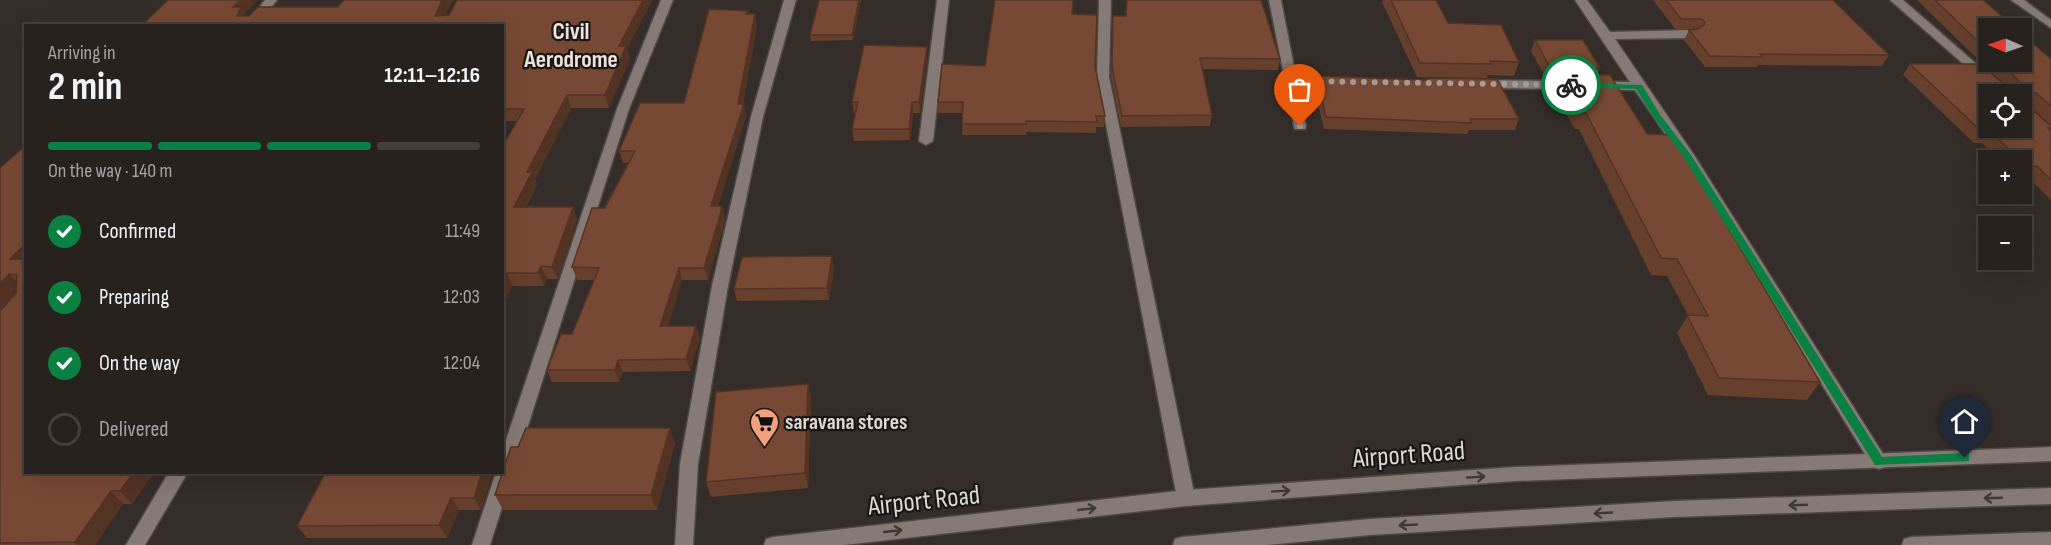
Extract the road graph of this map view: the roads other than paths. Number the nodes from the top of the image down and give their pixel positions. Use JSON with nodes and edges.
{"nodes":[{"id":1,"x":271,"y":0,"type":"edge"},
{"id":2,"x":667,"y":0,"type":"edge"},
{"id":3,"x":790,"y":0,"type":"edge"},
{"id":4,"x":943,"y":0,"type":"edge"},
{"id":5,"x":1105,"y":0,"type":"edge"},
{"id":6,"x":1275,"y":0,"type":"edge"},
{"id":7,"x":1581,"y":0,"type":"edge"},
{"id":8,"x":1896,"y":0,"type":"edge"},
{"id":9,"x":2017,"y":0,"type":"edge"},
{"id":10,"x":252,"y":24,"type":"edge"},
{"id":11,"x":2051,"y":25,"type":"edge"},
{"id":12,"x":1692,"y":34,"type":"edge"},
{"id":13,"x":1608,"y":36,"type":"junction"},
{"id":14,"x":1291,"y":81,"type":"junction"},
{"id":15,"x":1351,"y":82,"type":"edge"},
{"id":16,"x":1471,"y":84,"type":"edge"},
{"id":17,"x":1994,"y":84,"type":"edge"},
{"id":18,"x":1639,"y":86,"type":"junction"},
{"id":19,"x":1300,"y":126,"type":"dead end"},
{"id":20,"x":926,"y":141,"type":"dead end"},
{"id":21,"x":2051,"y":454,"type":"edge"},
{"id":22,"x":1879,"y":462,"type":"junction"},
{"id":23,"x":178,"y":474,"type":"edge"},
{"id":24,"x":2051,"y":496,"type":"edge"},
{"id":25,"x":1186,"y":498,"type":"junction"},
{"id":26,"x":2051,"y":540,"type":"edge"},
{"id":27,"x":135,"y":545,"type":"edge"},
{"id":28,"x":481,"y":545,"type":"edge"},
{"id":29,"x":684,"y":545,"type":"edge"},
{"id":30,"x":773,"y":545,"type":"edge"},
{"id":31,"x":1182,"y":545,"type":"edge"},
{"id":32,"x":1911,"y":545,"type":"edge"}],
"edges":[{"from":1,"to":10,"type":"street"},
{"from":2,"to":28,"type":"street"},
{"from":3,"to":29,"type":"street"},
{"from":4,"to":20,"type":"street"},
{"from":5,"to":25,"type":"street"},
{"from":6,"to":14,"type":"street"},
{"from":7,"to":13,"type":"street"},
{"from":8,"to":17,"type":"street"},
{"from":9,"to":11,"type":"street"},
{"from":12,"to":13,"type":"street"},
{"from":13,"to":18,"type":"street"},
{"from":14,"to":15,"type":"street"},
{"from":14,"to":19,"type":"street"},
{"from":16,"to":18,"type":"street"},
{"from":18,"to":22,"type":"street"},
{"from":21,"to":22,"type":"street","name":"Airport Road"},
{"from":25,"to":22,"type":"street","name":"Airport Road","one_way":true},
{"from":23,"to":27,"type":"street"},
{"from":24,"to":31,"type":"street","one_way":true},
{"from":30,"to":25,"type":"street","name":"Airport Road","one_way":true},
{"from":26,"to":32,"type":"street"}]}
